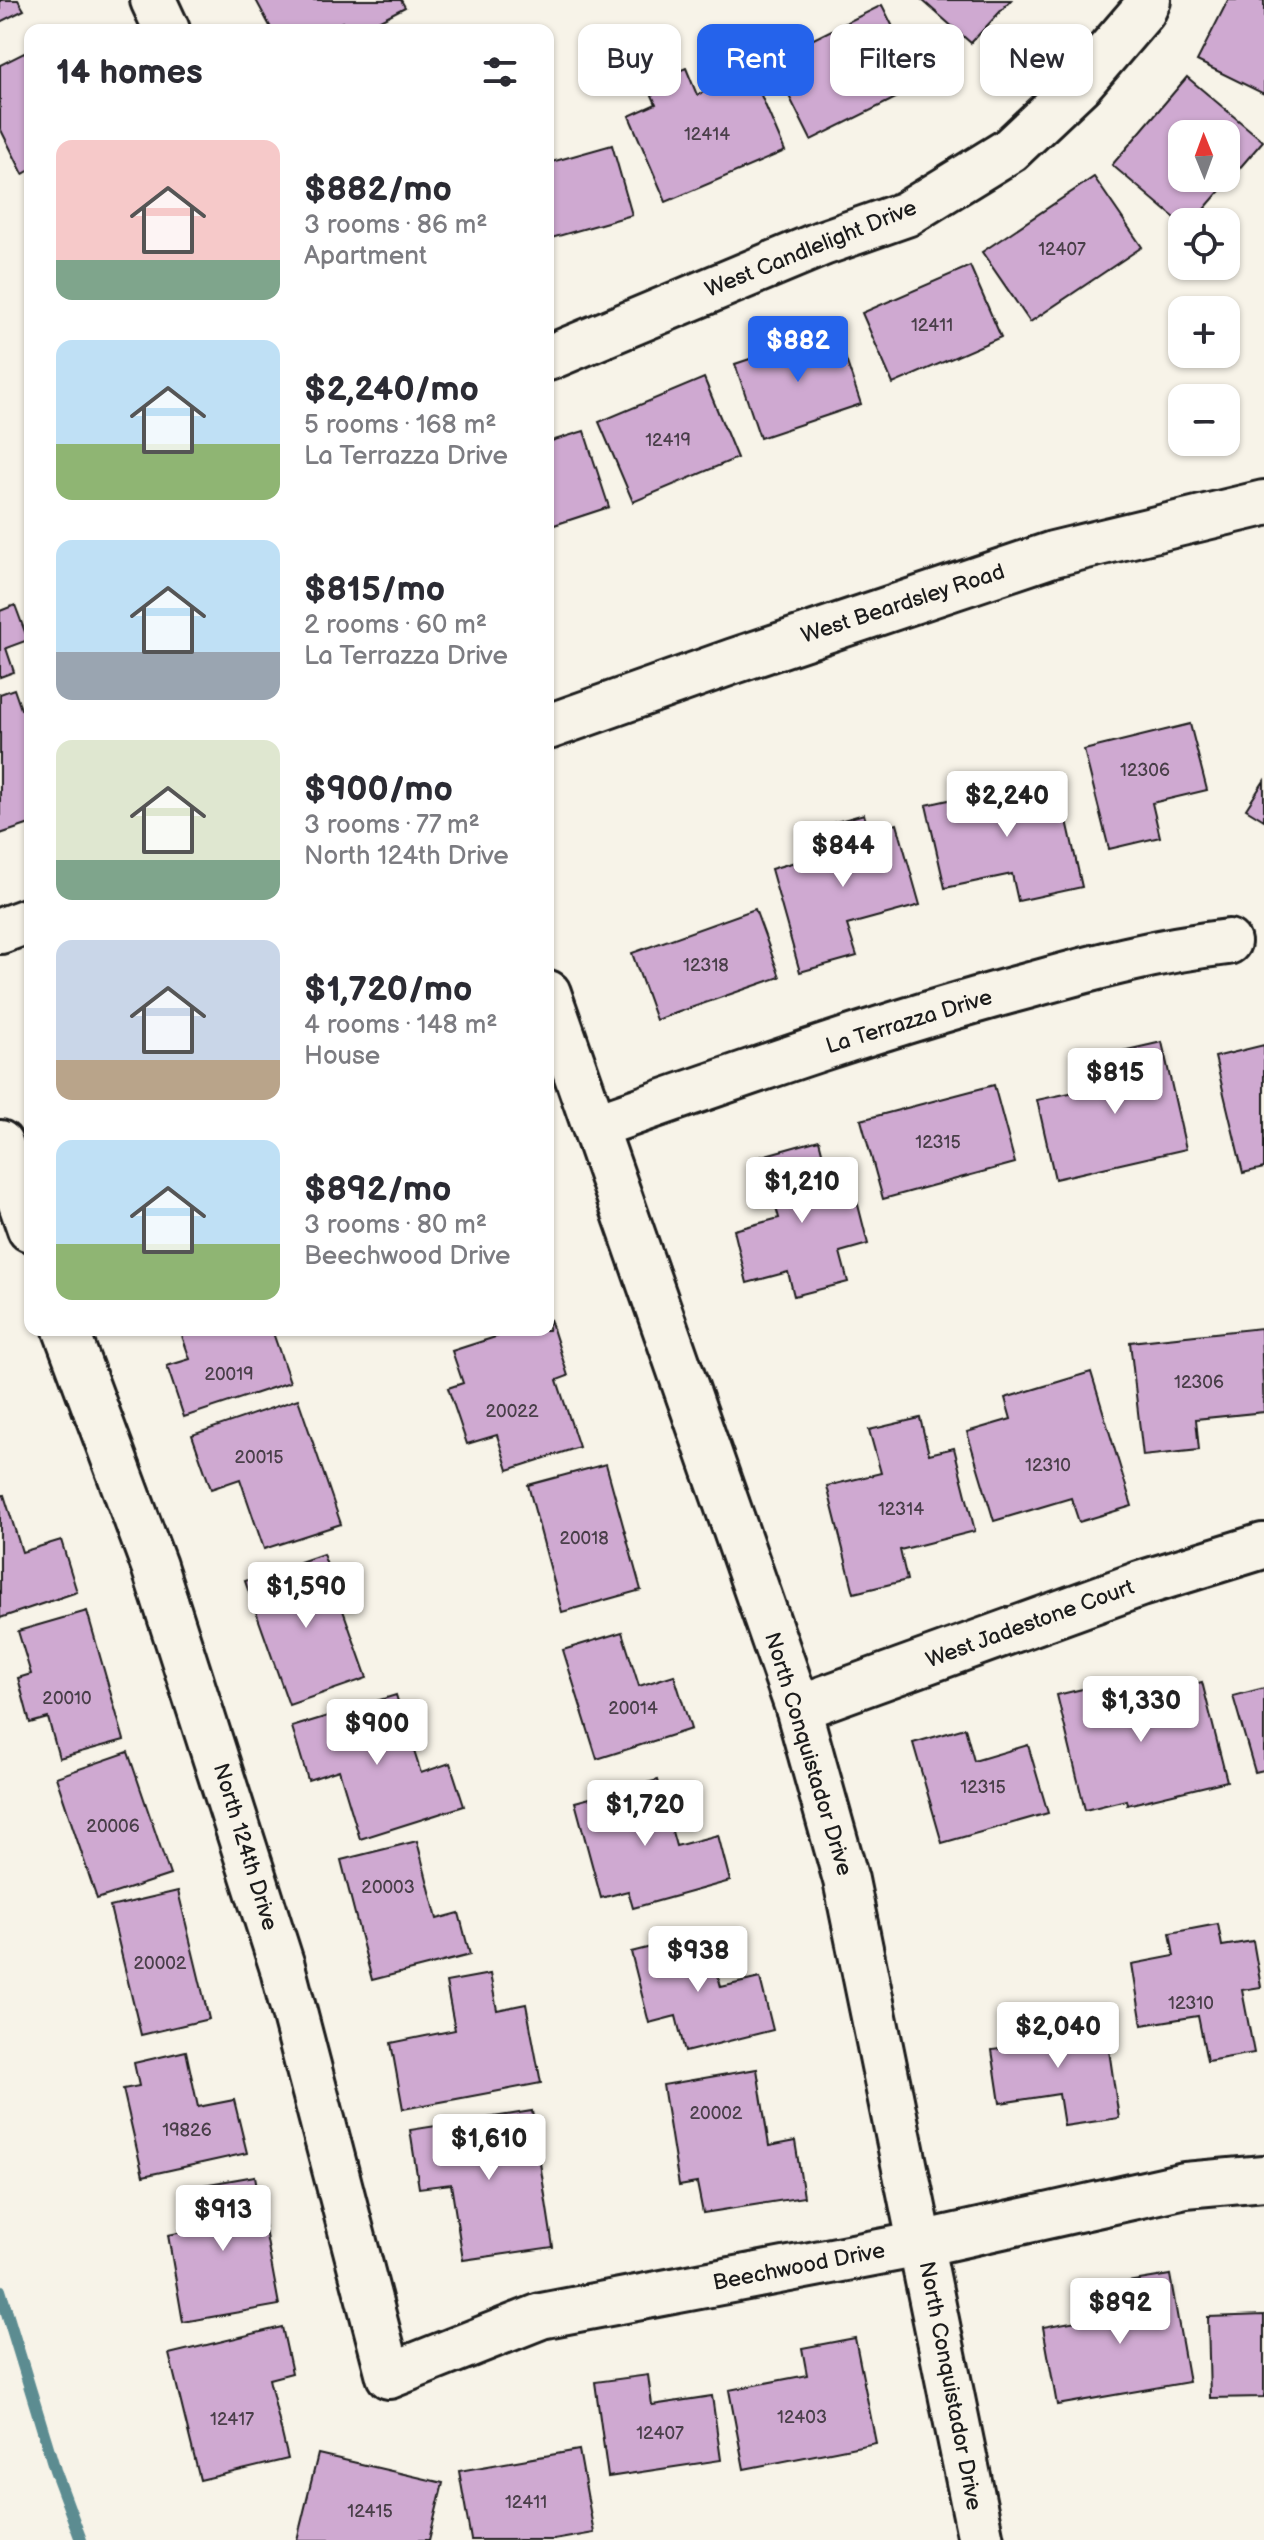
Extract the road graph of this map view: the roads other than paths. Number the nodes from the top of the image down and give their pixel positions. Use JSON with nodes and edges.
{"nodes":[{"id":1,"x":153,"y":0,"type":"edge"},
{"id":2,"x":1148,"y":0,"type":"edge"},
{"id":3,"x":164,"y":24,"type":"edge"},
{"id":4,"x":554,"y":355,"type":"edge"},
{"id":5,"x":1264,"y":503,"type":"edge"},
{"id":6,"x":554,"y":725,"type":"edge"},
{"id":7,"x":24,"y":922,"type":"edge"},
{"id":8,"x":0,"y":931,"type":"edge"},
{"id":9,"x":1228,"y":942,"type":"dead end"},
{"id":10,"x":554,"y":1010,"type":"edge"},
{"id":11,"x":595,"y":1126,"type":"junction"},
{"id":12,"x":0,"y":1143,"type":"edge"},
{"id":13,"x":24,"y":1212,"type":"edge"},
{"id":14,"x":68,"y":1336,"type":"edge"},
{"id":15,"x":1263,"y":1546,"type":"edge"},
{"id":16,"x":798,"y":1708,"type":"junction"},
{"id":17,"x":1264,"y":2178,"type":"edge"},
{"id":18,"x":921,"y":2244,"type":"junction"},
{"id":19,"x":389,"y":2376,"type":"joint"},
{"id":20,"x":981,"y":2540,"type":"edge"}],
"edges":[{"from":1,"to":3,"type":"street"},
{"from":2,"to":4,"type":"street","name":"West Candlelight Drive"},
{"from":5,"to":6,"type":"street","name":"West Beardsley Road"},
{"from":7,"to":8,"type":"street"},
{"from":9,"to":11,"type":"street","name":"La Terrazza Drive"},
{"from":10,"to":11,"type":"street","name":"North Conquistador Drive"},
{"from":11,"to":16,"type":"street","name":"North Conquistador Drive"},
{"from":12,"to":13,"type":"street"},
{"from":14,"to":19,"type":"street","name":"North 124th Drive"},
{"from":15,"to":16,"type":"street","name":"West Jadestone Court"},
{"from":16,"to":18,"type":"street","name":"North Conquistador Drive"},
{"from":17,"to":18,"type":"street","name":"Beechwood Drive"},
{"from":18,"to":19,"type":"street","name":"Beechwood Drive"},
{"from":18,"to":20,"type":"street","name":"North Conquistador Drive"}]}
